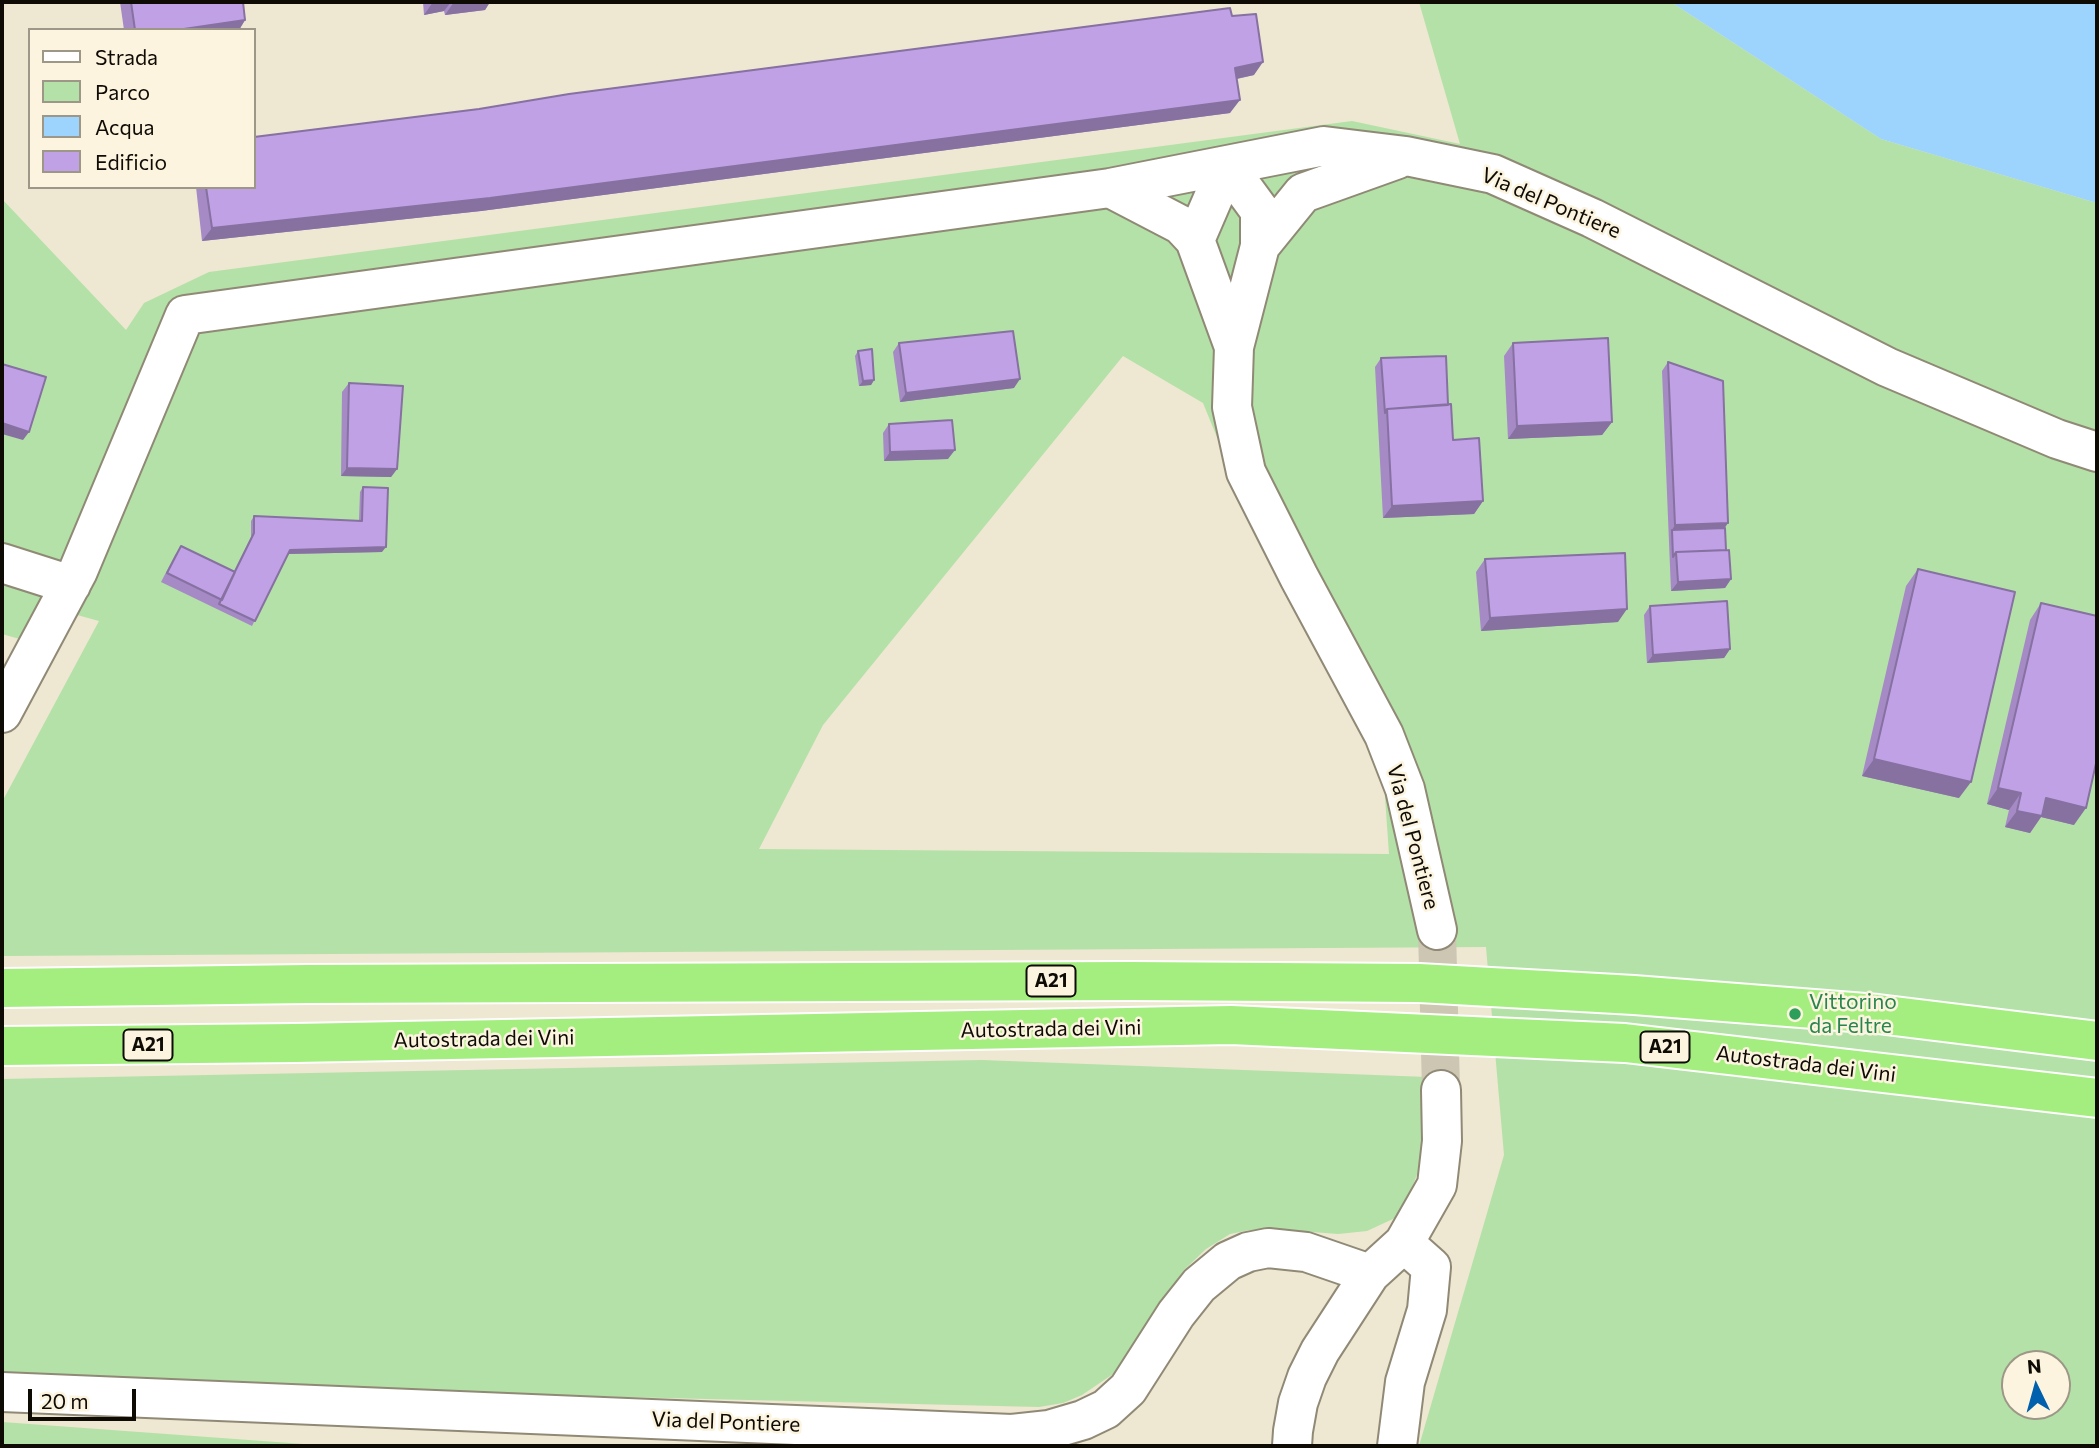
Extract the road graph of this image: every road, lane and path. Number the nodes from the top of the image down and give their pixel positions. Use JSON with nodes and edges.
{"nodes":[{"id":1,"x":1406,"y":156,"type":"junction"},
{"id":2,"x":1227,"y":166,"type":"junction"},
{"id":3,"x":1110,"y":188,"type":"junction"},
{"id":4,"x":1195,"y":240,"type":"junction"},
{"id":5,"x":1259,"y":246,"type":"junction"},
{"id":6,"x":1234,"y":346,"type":"junction"},
{"id":7,"x":2097,"y":452,"type":"edge"},
{"id":8,"x":2,"y":563,"type":"edge"},
{"id":9,"x":71,"y":585,"type":"junction"},
{"id":10,"x":2,"y":713,"type":"edge"},
{"id":11,"x":1437,"y":930,"type":"tunnel mouth"},
{"id":12,"x":2,"y":988,"type":"edge"},
{"id":13,"x":2097,"y":1041,"type":"edge"},
{"id":14,"x":2,"y":1046,"type":"edge"},
{"id":15,"x":1441,"y":1090,"type":"tunnel mouth"},
{"id":16,"x":2097,"y":1098,"type":"edge"},
{"id":17,"x":1404,"y":1242,"type":"junction"},
{"id":18,"x":1370,"y":1274,"type":"junction"},
{"id":19,"x":2,"y":1392,"type":"edge"},
{"id":20,"x":1292,"y":1446,"type":"edge"},
{"id":21,"x":1397,"y":1446,"type":"edge"}],
"edges":[{"from":1,"to":2,"type":"street"},
{"from":1,"to":5,"type":"street","name":"Via del Pontiere"},
{"from":1,"to":7,"type":"street","name":"Via del Pontiere"},
{"from":2,"to":3,"type":"street"},
{"from":2,"to":4,"type":"street"},
{"from":2,"to":5,"type":"street"},
{"from":3,"to":4,"type":"street"},
{"from":3,"to":9,"type":"street"},
{"from":4,"to":6,"type":"street"},
{"from":5,"to":6,"type":"street","name":"Via del Pontiere"},
{"from":6,"to":11,"type":"street","name":"Via del Pontiere"},
{"from":8,"to":9,"type":"street"},
{"from":9,"to":10,"type":"street"},
{"from":12,"to":13,"type":"highway","number":"A21"},
{"from":14,"to":16,"type":"highway","name":"Autostrada dei Vini","number":"A21"},
{"from":15,"to":17,"type":"street"},
{"from":17,"to":18,"type":"street"},
{"from":17,"to":21,"type":"street"},
{"from":18,"to":19,"type":"street","name":"Via del Pontiere"},
{"from":18,"to":20,"type":"street"}]}
